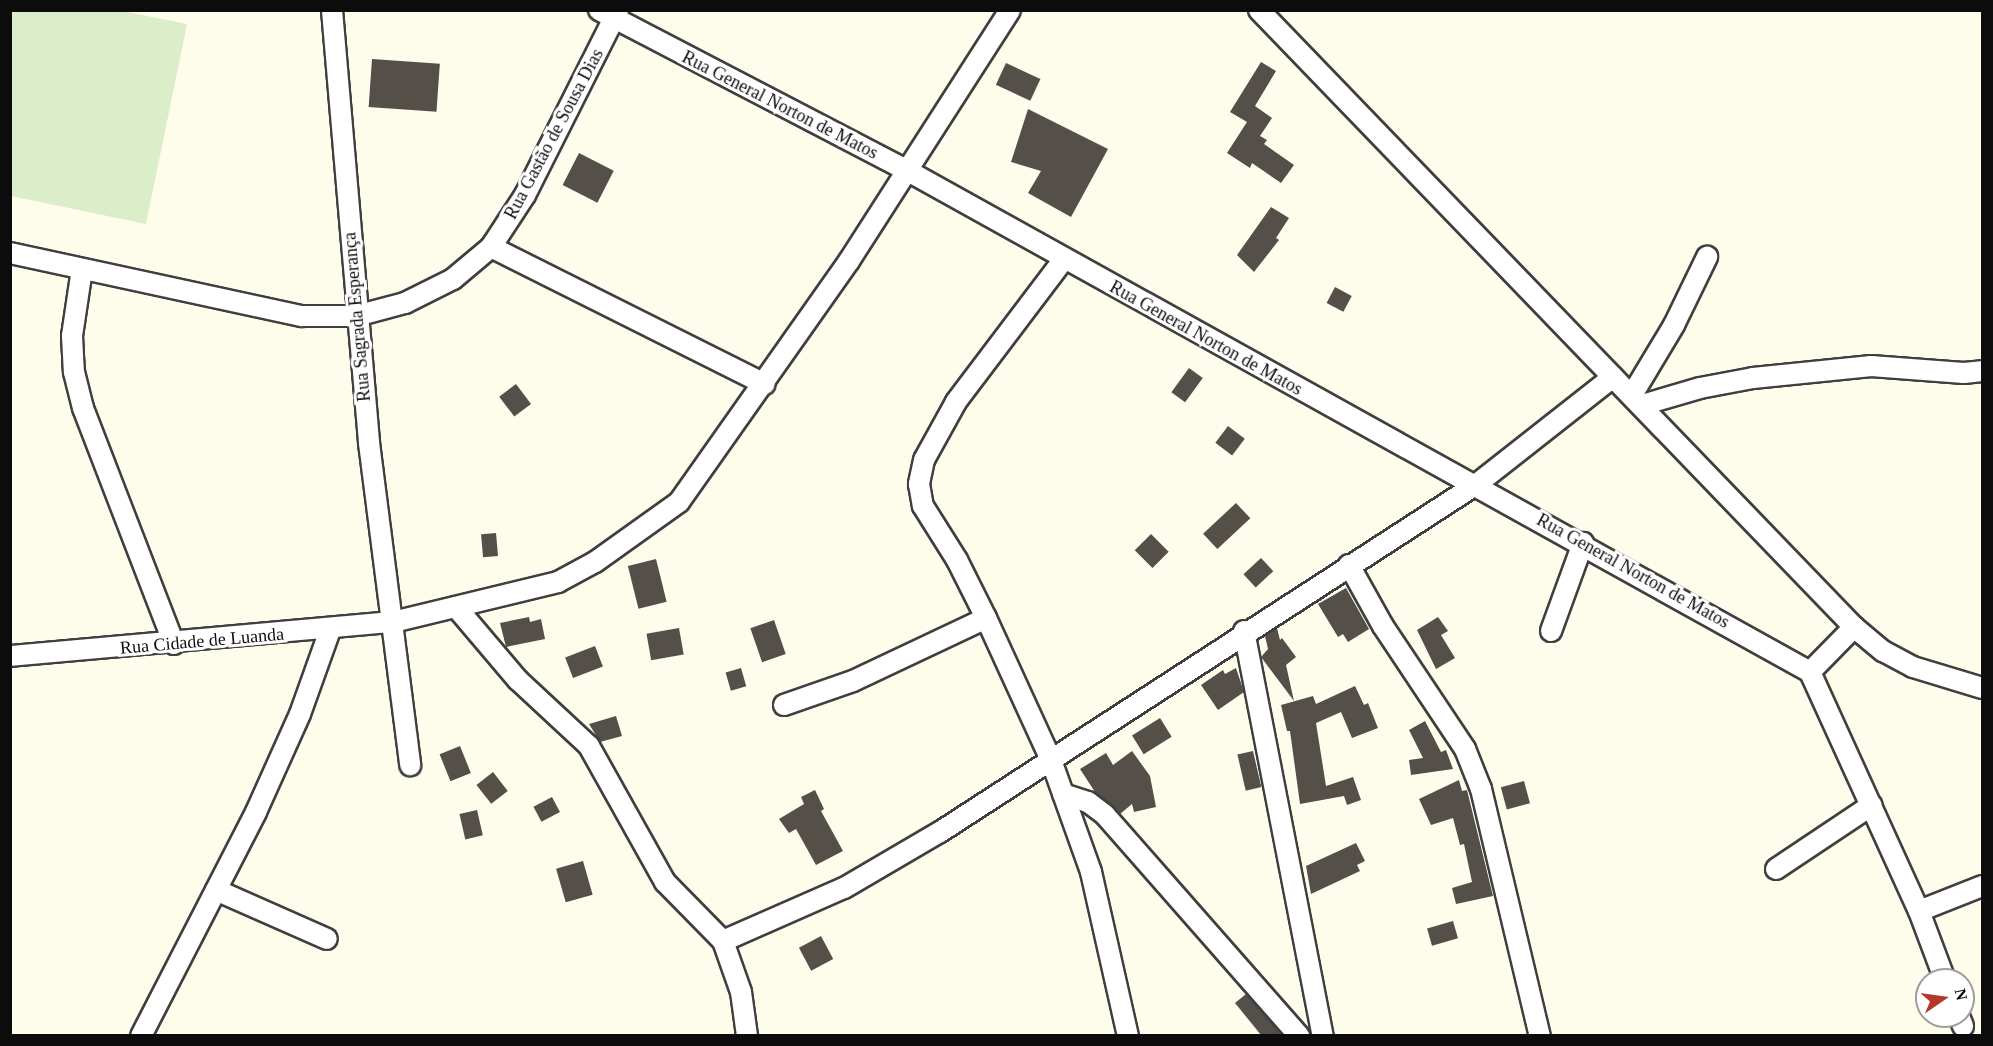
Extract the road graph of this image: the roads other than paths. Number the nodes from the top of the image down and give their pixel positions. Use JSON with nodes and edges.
{"nodes":[{"id":1,"x":332,"y":10,"type":"edge"},
{"id":2,"x":1010,"y":10,"type":"edge"},
{"id":3,"x":1259,"y":10,"type":"edge"},
{"id":4,"x":610,"y":13,"type":"edge"},
{"id":5,"x":908,"y":171,"type":"junction"},
{"id":6,"x":491,"y":247,"type":"junction"},
{"id":7,"x":10,"y":253,"type":"edge"},
{"id":8,"x":1707,"y":257,"type":"dead end"},
{"id":9,"x":1064,"y":259,"type":"junction"},
{"id":10,"x":82,"y":269,"type":"junction"},
{"id":11,"x":357,"y":316,"type":"junction"},
{"id":12,"x":1983,"y":371,"type":"edge"},
{"id":13,"x":1613,"y":377,"type":"junction"},
{"id":14,"x":765,"y":384,"type":"junction"},
{"id":15,"x":1637,"y":400,"type":"junction"},
{"id":16,"x":1477,"y":484,"type":"junction"},
{"id":17,"x":1583,"y":543,"type":"junction"},
{"id":18,"x":1349,"y":565,"type":"junction"},
{"id":19,"x":456,"y":607,"type":"junction"},
{"id":20,"x":986,"y":618,"type":"junction"},
{"id":21,"x":393,"y":622,"type":"junction"},
{"id":22,"x":1854,"y":627,"type":"junction"},
{"id":23,"x":330,"y":630,"type":"junction"},
{"id":24,"x":1244,"y":631,"type":"junction"},
{"id":25,"x":1551,"y":631,"type":"dead end"},
{"id":26,"x":174,"y":644,"type":"junction"},
{"id":27,"x":10,"y":656,"type":"edge"},
{"id":28,"x":1810,"y":672,"type":"junction"},
{"id":29,"x":1983,"y":688,"type":"edge"},
{"id":30,"x":784,"y":705,"type":"dead end"},
{"id":31,"x":1051,"y":760,"type":"junction"},
{"id":32,"x":410,"y":765,"type":"dead end"},
{"id":33,"x":1064,"y":794,"type":"junction"},
{"id":34,"x":1872,"y":805,"type":"junction"},
{"id":35,"x":1776,"y":869,"type":"dead end"},
{"id":36,"x":1983,"y":886,"type":"edge"},
{"id":37,"x":216,"y":890,"type":"junction"},
{"id":38,"x":1919,"y":911,"type":"junction"},
{"id":39,"x":327,"y":939,"type":"dead end"},
{"id":40,"x":723,"y":941,"type":"junction"},
{"id":41,"x":1940,"y":968,"type":"edge"},
{"id":42,"x":141,"y":1035,"type":"edge"},
{"id":43,"x":747,"y":1035,"type":"edge"},
{"id":44,"x":1128,"y":1035,"type":"edge"},
{"id":45,"x":1299,"y":1035,"type":"edge"},
{"id":46,"x":1323,"y":1035,"type":"edge"},
{"id":47,"x":1540,"y":1035,"type":"edge"}],
"edges":[{"from":1,"to":11,"type":"street","name":"Rua Sagrada Esperança"},
{"from":2,"to":5,"type":"street","name":"Rua Cidade de Luanda"},
{"from":3,"to":13,"type":"street"},
{"from":4,"to":5,"type":"street","name":"Rua General Norton de Matos"},
{"from":4,"to":6,"type":"street","name":"Rua Gastão de Sousa Dias"},
{"from":5,"to":9,"type":"street","name":"Rua General Norton de Matos"},
{"from":5,"to":14,"type":"street","name":"Rua Cidade de Luanda"},
{"from":6,"to":11,"type":"street","name":"Rua Gastão de Sousa Dias"},
{"from":6,"to":14,"type":"street"},
{"from":7,"to":10,"type":"street","name":"Rua Gastão de Sousa Dias"},
{"from":8,"to":15,"type":"street"},
{"from":9,"to":16,"type":"street","name":"Rua General Norton de Matos"},
{"from":9,"to":20,"type":"street"},
{"from":10,"to":11,"type":"street","name":"Rua Gastão de Sousa Dias"},
{"from":10,"to":26,"type":"street"},
{"from":11,"to":21,"type":"street","name":"Rua Sagrada Esperança"},
{"from":12,"to":15,"type":"street"},
{"from":13,"to":15,"type":"street"},
{"from":13,"to":16,"type":"street"},
{"from":14,"to":19,"type":"street","name":"Rua Cidade de Luanda"},
{"from":15,"to":22,"type":"street"},
{"from":16,"to":17,"type":"street","name":"Rua General Norton de Matos"},
{"from":16,"to":18,"type":"street"},
{"from":17,"to":25,"type":"street"},
{"from":17,"to":28,"type":"street","name":"Rua General Norton de Matos"},
{"from":18,"to":24,"type":"street"},
{"from":18,"to":47,"type":"street"},
{"from":19,"to":21,"type":"street","name":"Rua Cidade de Luanda"},
{"from":19,"to":40,"type":"street"},
{"from":20,"to":30,"type":"street"},
{"from":20,"to":31,"type":"street"},
{"from":21,"to":23,"type":"street","name":"Rua Cidade de Luanda"},
{"from":21,"to":32,"type":"street","name":"Rua Sagrada Esperança"},
{"from":22,"to":28,"type":"street"},
{"from":22,"to":29,"type":"street"},
{"from":23,"to":26,"type":"street","name":"Rua Cidade de Luanda"},
{"from":23,"to":37,"type":"street"},
{"from":24,"to":31,"type":"street"},
{"from":24,"to":46,"type":"street"},
{"from":26,"to":27,"type":"street","name":"Rua Cidade de Luanda"},
{"from":28,"to":34,"type":"street"},
{"from":31,"to":33,"type":"street"},
{"from":31,"to":40,"type":"street"},
{"from":33,"to":44,"type":"street"},
{"from":33,"to":45,"type":"street"},
{"from":34,"to":35,"type":"street"},
{"from":34,"to":38,"type":"street"},
{"from":36,"to":38,"type":"street"},
{"from":37,"to":39,"type":"street"},
{"from":37,"to":42,"type":"street"},
{"from":38,"to":41,"type":"street"},
{"from":40,"to":43,"type":"street"}]}
